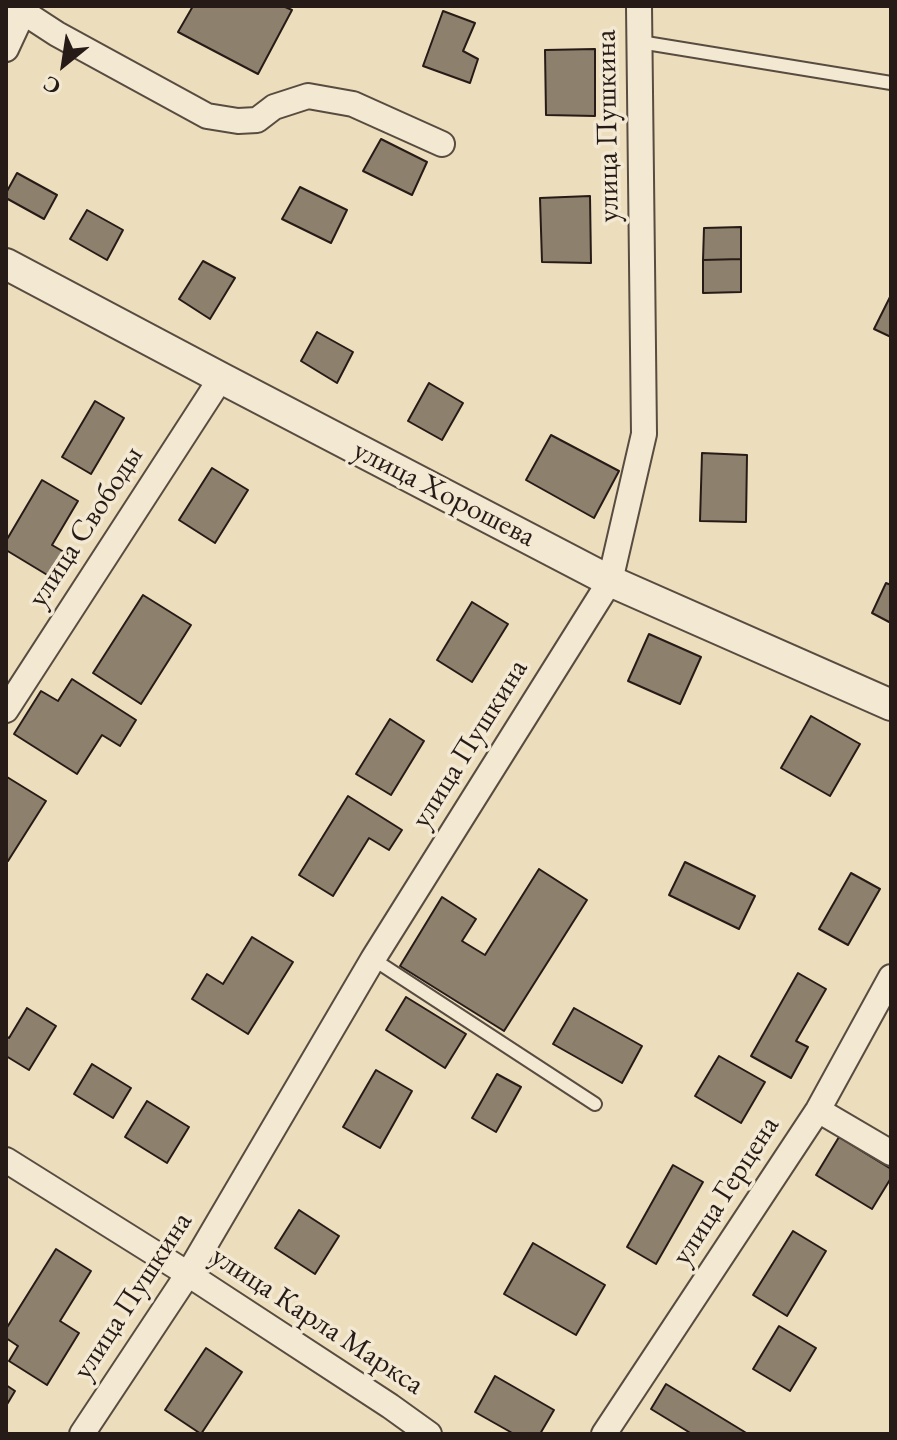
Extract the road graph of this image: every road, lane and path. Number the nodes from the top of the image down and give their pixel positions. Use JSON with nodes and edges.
{"nodes":[{"id":1,"x":639,"y":6,"type":"edge"},
{"id":2,"x":24,"y":8,"type":"edge"},
{"id":3,"x":640,"y":42,"type":"junction"},
{"id":4,"x":6,"y":49,"type":"edge"},
{"id":5,"x":891,"y":83,"type":"edge"},
{"id":6,"x":442,"y":144,"type":"dead end"},
{"id":7,"x":6,"y":264,"type":"edge"},
{"id":8,"x":221,"y":378,"type":"junction"},
{"id":9,"x":610,"y":581,"type":"junction"},
{"id":10,"x":891,"y":705,"type":"edge"},
{"id":11,"x":6,"y":710,"type":"edge"},
{"id":12,"x":373,"y":959,"type":"junction"},
{"id":13,"x":891,"y":977,"type":"edge"},
{"id":14,"x":595,"y":1104,"type":"dead end"},
{"id":15,"x":818,"y":1110,"type":"junction"},
{"id":16,"x":891,"y":1153,"type":"edge"},
{"id":17,"x":6,"y":1160,"type":"edge"},
{"id":18,"x":188,"y":1274,"type":"junction"},
{"id":19,"x":82,"y":1434,"type":"edge"},
{"id":20,"x":429,"y":1434,"type":"edge"},
{"id":21,"x":604,"y":1434,"type":"edge"}],
"edges":[{"from":1,"to":3,"type":"street","name":"улица Пушкина"},
{"from":2,"to":4,"type":"street"},
{"from":2,"to":6,"type":"street"},
{"from":3,"to":5,"type":"lane"},
{"from":3,"to":9,"type":"street","name":"улица Пушкина"},
{"from":7,"to":8,"type":"street","name":"улица Хорошева"},
{"from":8,"to":9,"type":"street","name":"улица Хорошева"},
{"from":8,"to":11,"type":"street","name":"улица Свободы"},
{"from":9,"to":10,"type":"street","name":"улица Хорошева"},
{"from":9,"to":12,"type":"street","name":"улица Пушкина"},
{"from":12,"to":14,"type":"lane"},
{"from":12,"to":18,"type":"street","name":"улица Пушкина"},
{"from":13,"to":15,"type":"street","name":"улица Герцена"},
{"from":15,"to":16,"type":"street"},
{"from":15,"to":21,"type":"street","name":"улица Герцена"},
{"from":17,"to":18,"type":"street","name":"улица Карла Маркса"},
{"from":18,"to":19,"type":"street","name":"улица Пушкина"},
{"from":18,"to":20,"type":"street","name":"улица Карла Маркса"}]}
